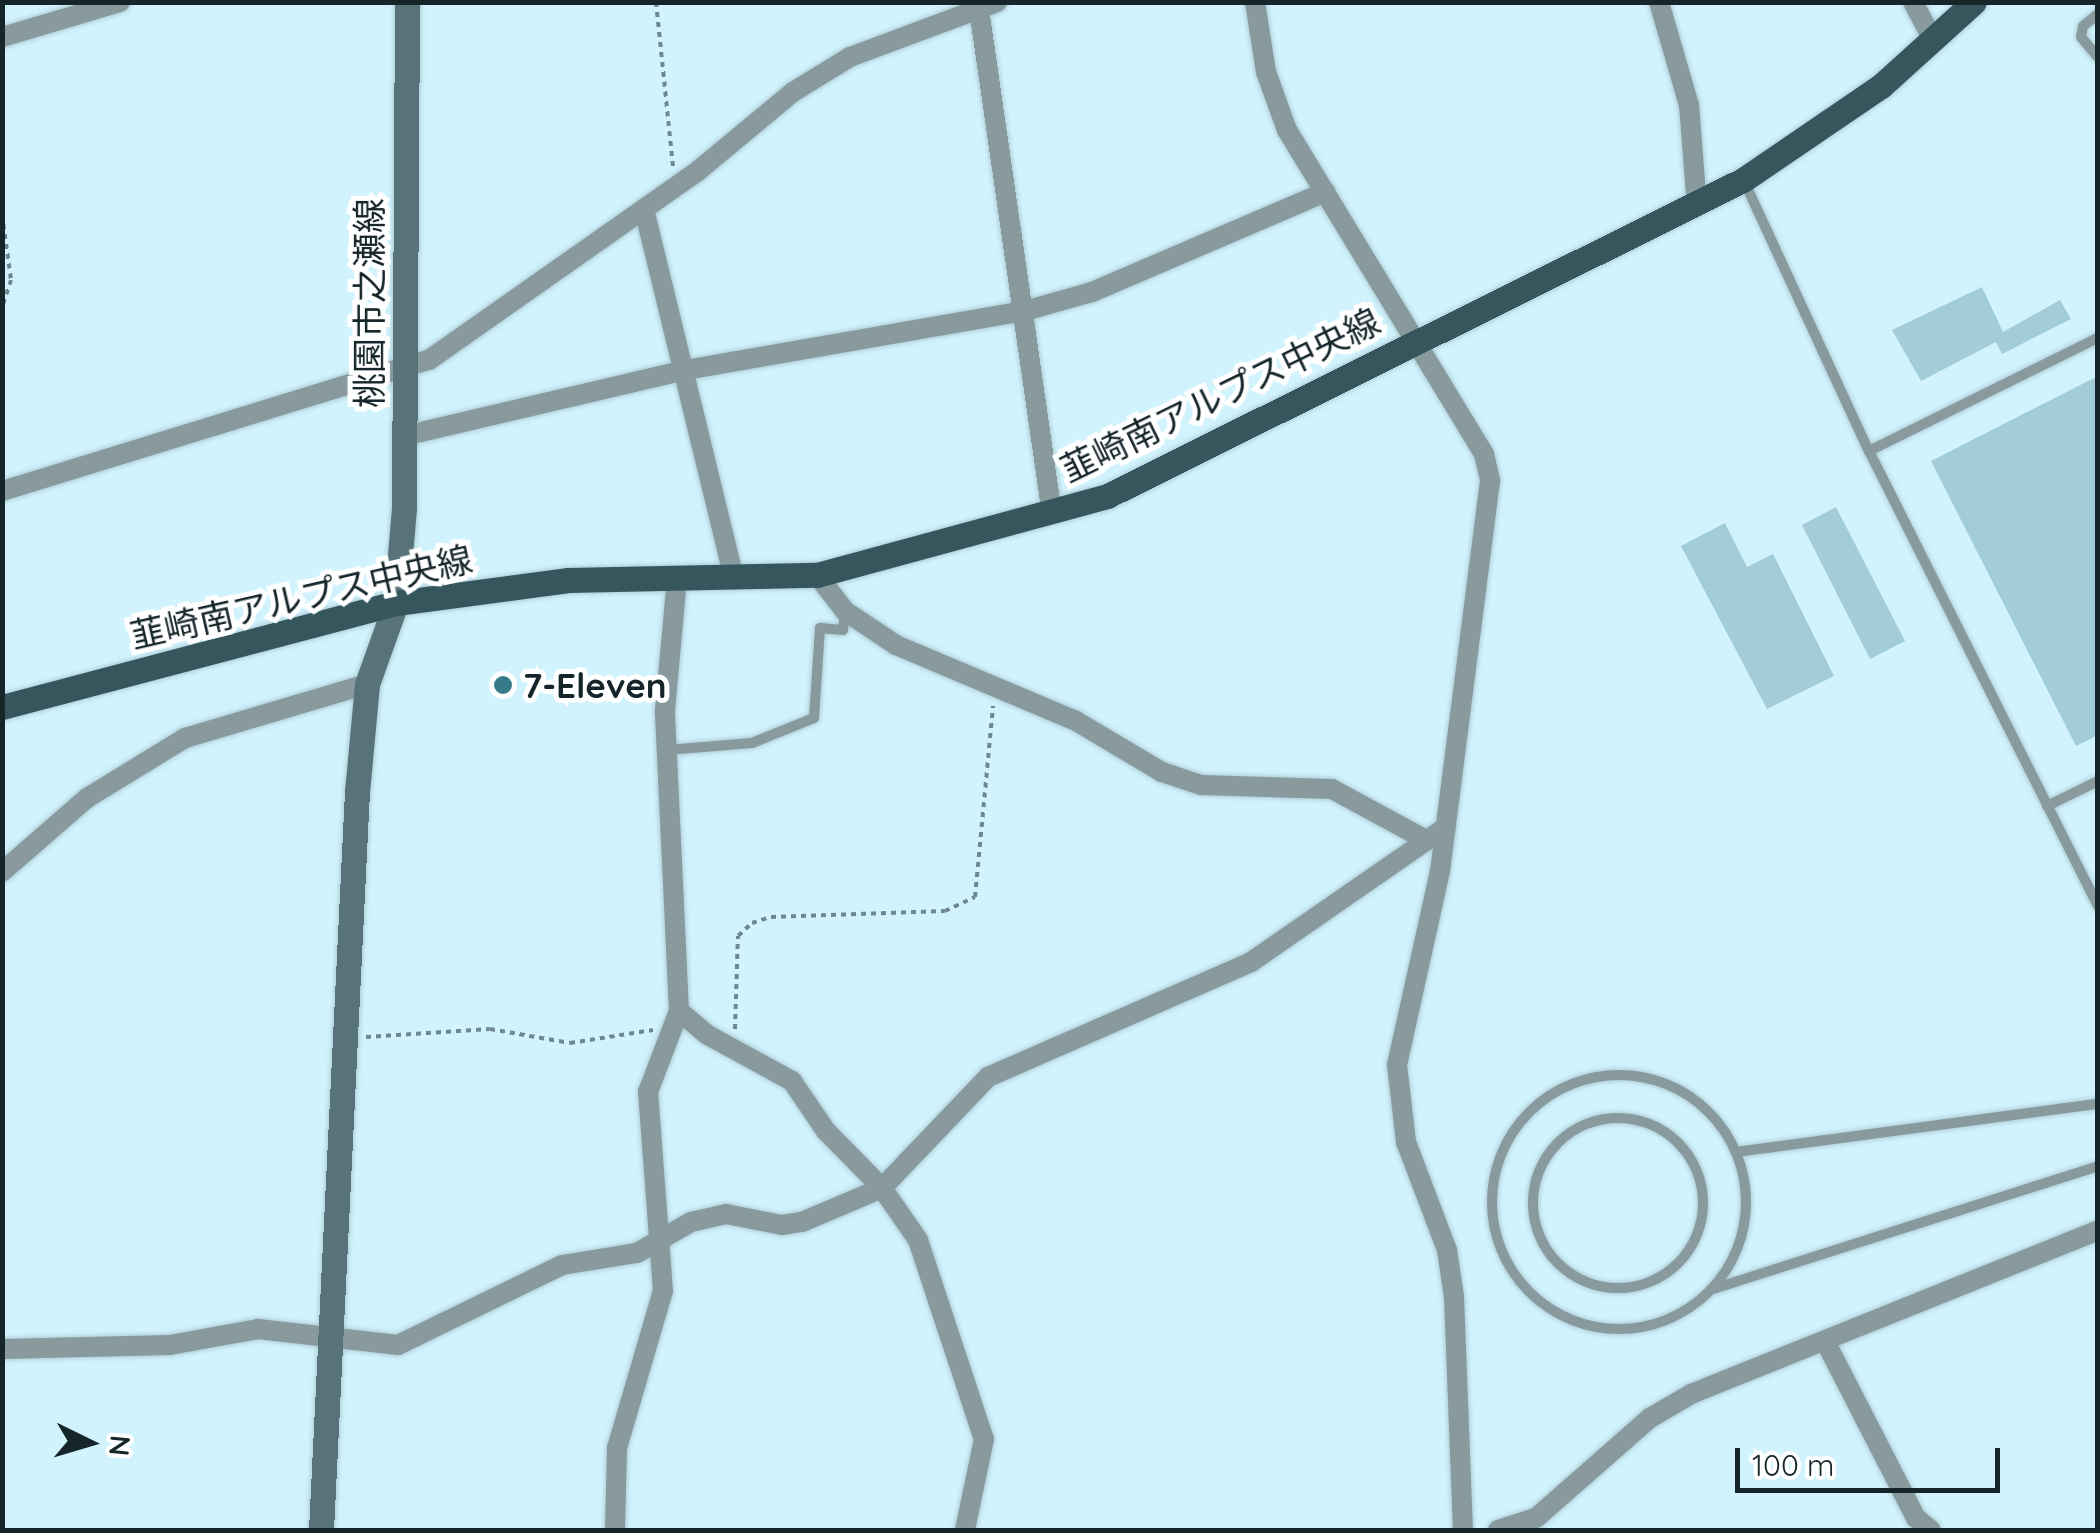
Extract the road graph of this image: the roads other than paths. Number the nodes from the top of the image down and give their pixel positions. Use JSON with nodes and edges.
{"nodes":[{"id":1,"x":120,"y":2,"type":"edge"},
{"id":2,"x":406,"y":2,"type":"edge"},
{"id":3,"x":1255,"y":2,"type":"edge"},
{"id":4,"x":1659,"y":2,"type":"edge"},
{"id":5,"x":1913,"y":2,"type":"edge"},
{"id":6,"x":1974,"y":2,"type":"edge"},
{"id":7,"x":985,"y":4,"type":"edge"},
{"id":8,"x":2098,"y":14,"type":"edge"},
{"id":9,"x":2,"y":37,"type":"edge"},
{"id":10,"x":1934,"y":42,"type":"junction"},
{"id":11,"x":2098,"y":56,"type":"edge"},
{"id":12,"x":1743,"y":180,"type":"junction"},
{"id":13,"x":1325,"y":192,"type":"junction"},
{"id":14,"x":1697,"y":206,"type":"junction"},
{"id":15,"x":644,"y":209,"type":"junction"},
{"id":16,"x":1025,"y":311,"type":"junction"},
{"id":17,"x":1414,"y":338,"type":"junction"},
{"id":18,"x":2098,"y":338,"type":"edge"},
{"id":19,"x":403,"y":370,"type":"junction"},
{"id":20,"x":686,"y":370,"type":"junction"},
{"id":21,"x":404,"y":436,"type":"junction"},
{"id":22,"x":1869,"y":451,"type":"junction"},
{"id":23,"x":2,"y":492,"type":"edge"},
{"id":24,"x":1052,"y":514,"type":"junction"},
{"id":25,"x":818,"y":574,"type":"junction"},
{"id":26,"x":734,"y":578,"type":"junction"},
{"id":27,"x":677,"y":579,"type":"junction"},
{"id":28,"x":396,"y":603,"type":"junction"},
{"id":29,"x":845,"y":611,"type":"junction"},
{"id":30,"x":367,"y":684,"type":"junction"},
{"id":31,"x":2,"y":707,"type":"edge"},
{"id":32,"x":667,"y":750,"type":"junction"},
{"id":33,"x":2098,"y":781,"type":"edge"},
{"id":34,"x":2048,"y":806,"type":"junction"},
{"id":35,"x":1446,"y":827,"type":"junction"},
{"id":36,"x":1426,"y":840,"type":"junction"},
{"id":37,"x":2,"y":872,"type":"edge"},
{"id":38,"x":2098,"y":906,"type":"edge"},
{"id":39,"x":676,"y":1019,"type":"junction"},
{"id":40,"x":2098,"y":1104,"type":"edge"},
{"id":41,"x":1618,"y":1117,"type":"joint"},
{"id":42,"x":1736,"y":1152,"type":"junction"},
{"id":43,"x":2098,"y":1166,"type":"edge"},
{"id":44,"x":882,"y":1188,"type":"junction"},
{"id":45,"x":2098,"y":1230,"type":"edge"},
{"id":46,"x":664,"y":1241,"type":"junction"},
{"id":47,"x":1711,"y":1290,"type":"junction"},
{"id":48,"x":331,"y":1333,"type":"junction"},
{"id":49,"x":1825,"y":1341,"type":"junction"},
{"id":50,"x":2,"y":1349,"type":"edge"},
{"id":51,"x":321,"y":1530,"type":"edge"},
{"id":52,"x":615,"y":1530,"type":"edge"},
{"id":53,"x":965,"y":1530,"type":"edge"},
{"id":54,"x":1464,"y":1530,"type":"edge"},
{"id":55,"x":1498,"y":1530,"type":"edge"},
{"id":56,"x":1930,"y":1530,"type":"edge"}],
"edges":[{"from":1,"to":9,"type":"street"},
{"from":2,"to":19,"type":"street","name":"桃園市之瀬線"},
{"from":3,"to":13,"type":"street"},
{"from":4,"to":14,"type":"street"},
{"from":5,"to":10,"type":"street"},
{"from":6,"to":10,"type":"main road","name":"韮崎南アルプス中央線"},
{"from":7,"to":15,"type":"street"},
{"from":7,"to":16,"type":"street"},
{"from":8,"to":11,"type":"lane"},
{"from":10,"to":12,"type":"main road","name":"韮崎南アルプス中央線"},
{"from":12,"to":14,"type":"main road","name":"韮崎南アルプス中央線"},
{"from":12,"to":22,"type":"lane"},
{"from":13,"to":16,"type":"street"},
{"from":13,"to":17,"type":"street"},
{"from":14,"to":17,"type":"main road","name":"韮崎南アルプス中央線"},
{"from":15,"to":19,"type":"street"},
{"from":15,"to":20,"type":"street"},
{"from":16,"to":20,"type":"street"},
{"from":16,"to":24,"type":"street"},
{"from":17,"to":24,"type":"main road","name":"韮崎南アルプス中央線"},
{"from":17,"to":35,"type":"street"},
{"from":18,"to":22,"type":"lane"},
{"from":19,"to":21,"type":"street","name":"桃園市之瀬線"},
{"from":19,"to":23,"type":"street"},
{"from":20,"to":21,"type":"street"},
{"from":20,"to":26,"type":"street"},
{"from":21,"to":28,"type":"street","name":"桃園市之瀬線"},
{"from":22,"to":34,"type":"lane"},
{"from":24,"to":25,"type":"main road","name":"韮崎南アルプス中央線"},
{"from":25,"to":26,"type":"main road","name":"韮崎南アルプス中央線"},
{"from":25,"to":29,"type":"street"},
{"from":26,"to":27,"type":"main road","name":"韮崎南アルプス中央線"},
{"from":27,"to":28,"type":"main road","name":"韮崎南アルプス中央線"},
{"from":27,"to":32,"type":"street"},
{"from":28,"to":30,"type":"street","name":"桃園市之瀬線"},
{"from":28,"to":31,"type":"main road","name":"韮崎南アルプス中央線"},
{"from":29,"to":32,"type":"lane"},
{"from":29,"to":36,"type":"street"},
{"from":30,"to":37,"type":"street"},
{"from":30,"to":48,"type":"street","name":"桃園市之瀬線"},
{"from":32,"to":39,"type":"street"},
{"from":33,"to":34,"type":"lane"},
{"from":34,"to":38,"type":"lane"},
{"from":35,"to":36,"type":"street"},
{"from":35,"to":54,"type":"street"},
{"from":36,"to":44,"type":"street"},
{"from":39,"to":44,"type":"street"},
{"from":39,"to":46,"type":"street"},
{"from":40,"to":42,"type":"lane"},
{"from":41,"to":41,"type":"lane"},
{"from":42,"to":47,"type":"lane"},
{"from":42,"to":47,"type":"lane"},
{"from":43,"to":47,"type":"lane"},
{"from":44,"to":46,"type":"street"},
{"from":44,"to":53,"type":"street"},
{"from":45,"to":49,"type":"street"},
{"from":46,"to":48,"type":"street"},
{"from":46,"to":52,"type":"street"},
{"from":48,"to":50,"type":"street"},
{"from":48,"to":51,"type":"street","name":"桃園市之瀬線"},
{"from":49,"to":55,"type":"street"},
{"from":49,"to":56,"type":"street"}]}
